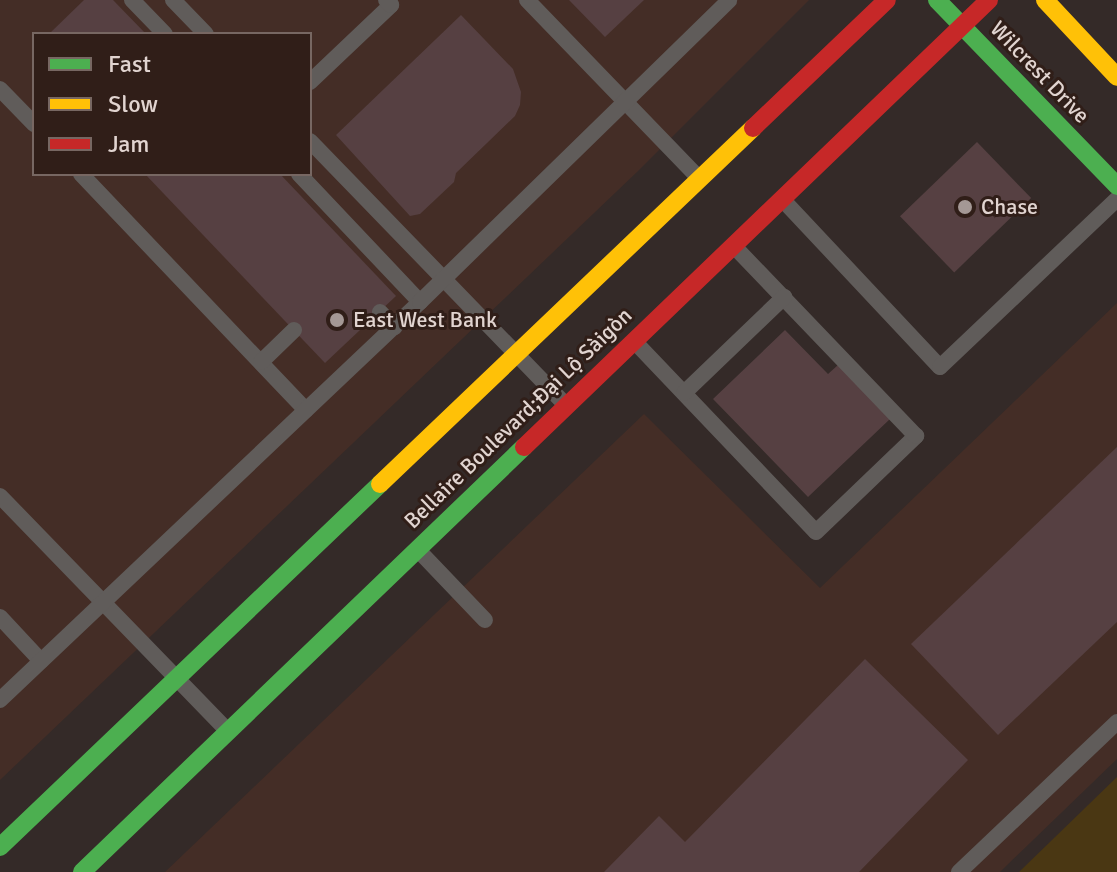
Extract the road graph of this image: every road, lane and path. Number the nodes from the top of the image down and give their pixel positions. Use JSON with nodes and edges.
{"nodes":[{"id":1,"x":132,"y":0,"type":"edge"},
{"id":2,"x":173,"y":0,"type":"edge"},
{"id":3,"x":386,"y":0,"type":"edge"},
{"id":4,"x":527,"y":0,"type":"edge"},
{"id":5,"x":729,"y":0,"type":"edge"},
{"id":6,"x":887,"y":0,"type":"edge"},
{"id":7,"x":937,"y":0,"type":"edge"},
{"id":8,"x":989,"y":0,"type":"edge"},
{"id":9,"x":1045,"y":0,"type":"edge"},
{"id":10,"x":962,"y":25,"type":"junction"},
{"id":11,"x":163,"y":32,"type":"edge"},
{"id":12,"x":204,"y":32,"type":"edge"},
{"id":13,"x":1117,"y":77,"type":"edge"},
{"id":14,"x":312,"y":80,"type":"edge"},
{"id":15,"x":0,"y":89,"type":"edge"},
{"id":16,"x":626,"y":101,"type":"junction"},
{"id":17,"x":32,"y":122,"type":"edge"},
{"id":18,"x":312,"y":143,"type":"edge"},
{"id":19,"x":83,"y":176,"type":"edge"},
{"id":20,"x":301,"y":176,"type":"edge"},
{"id":21,"x":700,"y":179,"type":"junction"},
{"id":22,"x":1117,"y":186,"type":"edge"},
{"id":23,"x":781,"y":199,"type":"junction"},
{"id":24,"x":1117,"y":199,"type":"edge"},
{"id":25,"x":733,"y":245,"type":"junction"},
{"id":26,"x":443,"y":279,"type":"junction"},
{"id":27,"x":784,"y":297,"type":"junction"},
{"id":28,"x":420,"y":302,"type":"junction"},
{"id":29,"x":380,"y":312,"type":"dead end"},
{"id":30,"x":394,"y":327,"type":"junction"},
{"id":31,"x":294,"y":330,"type":"dead end"},
{"id":32,"x":634,"y":340,"type":"junction"},
{"id":33,"x":516,"y":355,"type":"junction"},
{"id":34,"x":261,"y":362,"type":"junction"},
{"id":35,"x":684,"y":393,"type":"junction"},
{"id":36,"x":566,"y":406,"type":"junction"},
{"id":37,"x":306,"y":410,"type":"junction"},
{"id":38,"x":0,"y":496,"type":"edge"},
{"id":39,"x":417,"y":549,"type":"junction"},
{"id":40,"x":103,"y":602,"type":"junction"},
{"id":41,"x":0,"y":617,"type":"edge"},
{"id":42,"x":485,"y":620,"type":"dead end"},
{"id":43,"x":41,"y":661,"type":"junction"},
{"id":44,"x":177,"y":678,"type":"junction"},
{"id":45,"x":0,"y":700,"type":"edge"},
{"id":46,"x":1117,"y":722,"type":"edge"},
{"id":47,"x":227,"y":730,"type":"junction"},
{"id":48,"x":0,"y":847,"type":"edge"},
{"id":49,"x":82,"y":872,"type":"edge"},
{"id":50,"x":959,"y":872,"type":"edge"}],
"edges":[{"from":1,"to":11,"type":"lane"},
{"from":2,"to":12,"type":"lane"},
{"from":3,"to":14,"type":"lane"},
{"from":4,"to":16,"type":"lane"},
{"from":5,"to":16,"type":"lane"},
{"from":6,"to":21,"type":"main road"},
{"from":7,"to":10,"type":"main road","name":"Wilcrest Drive"},
{"from":8,"to":10,"type":"main road","name":"Bellaire Boulevard;Đại Lộ Sàigòn"},
{"from":9,"to":13,"type":"main road"},
{"from":10,"to":22,"type":"main road","name":"Wilcrest Drive"},
{"from":10,"to":23,"type":"main road","name":"Bellaire Boulevard;Đại Lộ Sàigòn"},
{"from":15,"to":17,"type":"lane"},
{"from":16,"to":21,"type":"lane"},
{"from":16,"to":26,"type":"lane"},
{"from":18,"to":26,"type":"lane"},
{"from":19,"to":34,"type":"lane"},
{"from":20,"to":28,"type":"lane"},
{"from":21,"to":33,"type":"main road"},
{"from":23,"to":24,"type":"lane"},
{"from":23,"to":25,"type":"main road","name":"Bellaire Boulevard;Đại Lộ Sàigòn"},
{"from":25,"to":27,"type":"lane"},
{"from":25,"to":32,"type":"main road","name":"Bellaire Boulevard;Đại Lộ Sàigòn"},
{"from":26,"to":28,"type":"lane"},
{"from":26,"to":33,"type":"lane"},
{"from":27,"to":35,"type":"lane"},
{"from":27,"to":35,"type":"lane"},
{"from":28,"to":30,"type":"lane"},
{"from":29,"to":30,"type":"lane"},
{"from":30,"to":37,"type":"lane"},
{"from":31,"to":34,"type":"lane"},
{"from":32,"to":35,"type":"lane"},
{"from":32,"to":36,"type":"main road","name":"Bellaire Boulevard;Đại Lộ Sàigòn"},
{"from":33,"to":36,"type":"lane"},
{"from":33,"to":44,"type":"main road"},
{"from":34,"to":37,"type":"lane"},
{"from":36,"to":39,"type":"main road","name":"Bellaire Boulevard;Đại Lộ Sàigòn"},
{"from":37,"to":40,"type":"lane"},
{"from":38,"to":40,"type":"lane"},
{"from":39,"to":42,"type":"lane"},
{"from":39,"to":47,"type":"main road","name":"Bellaire Boulevard;Đại Lộ Sàigòn"},
{"from":40,"to":43,"type":"lane"},
{"from":40,"to":44,"type":"lane"},
{"from":41,"to":43,"type":"lane"},
{"from":43,"to":45,"type":"lane"},
{"from":44,"to":47,"type":"lane"},
{"from":44,"to":48,"type":"main road"},
{"from":46,"to":50,"type":"lane"},
{"from":47,"to":49,"type":"main road","name":"Bellaire Boulevard;Đại Lộ Sàigòn"}]}
